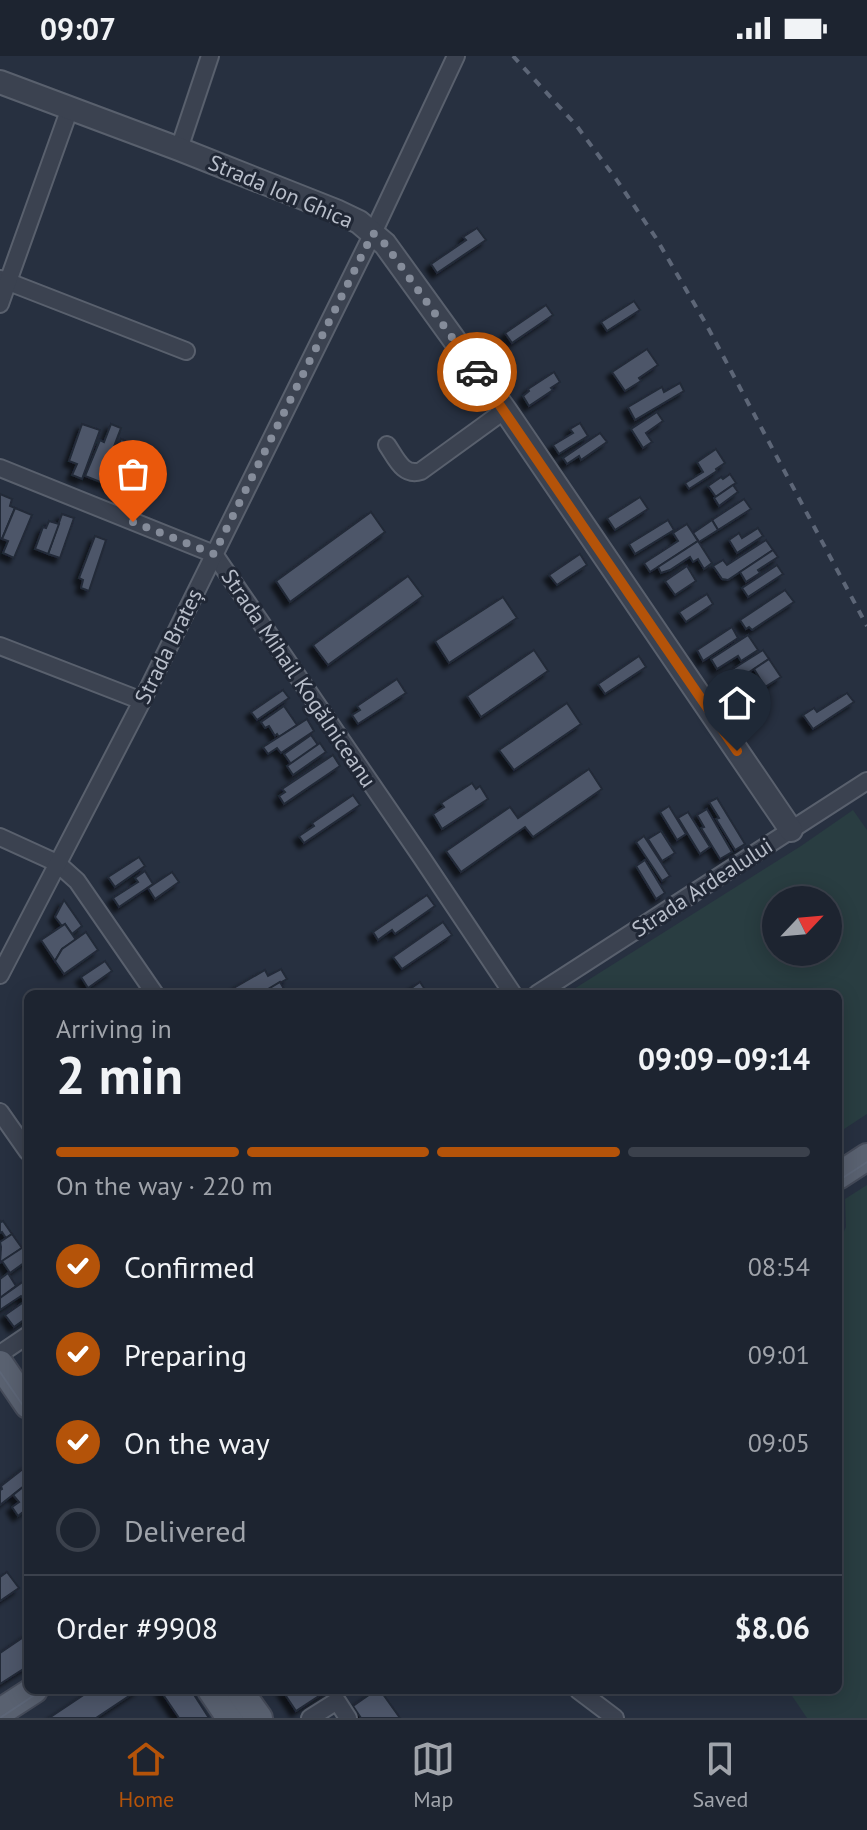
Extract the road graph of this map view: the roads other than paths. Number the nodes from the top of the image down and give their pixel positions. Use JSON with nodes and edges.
{"nodes":[{"id":1,"x":210,"y":56,"type":"edge"},
{"id":2,"x":456,"y":56,"type":"edge"},
{"id":3,"x":0,"y":82,"type":"edge"},
{"id":4,"x":70,"y":108,"type":"junction"},
{"id":5,"x":179,"y":149,"type":"junction"},
{"id":6,"x":373,"y":233,"type":"junction"},
{"id":7,"x":4,"y":281,"type":"edge"},
{"id":8,"x":0,"y":304,"type":"edge"},
{"id":9,"x":186,"y":351,"type":"dead end"},
{"id":10,"x":505,"y":410,"type":"junction"},
{"id":11,"x":387,"y":445,"type":"dead end"},
{"id":12,"x":0,"y":468,"type":"edge"},
{"id":13,"x":214,"y":554,"type":"junction"},
{"id":14,"x":0,"y":646,"type":"edge"},
{"id":15,"x":142,"y":701,"type":"junction"},
{"id":16,"x":867,"y":781,"type":"edge"},
{"id":17,"x":791,"y":830,"type":"junction"},
{"id":18,"x":0,"y":837,"type":"edge"},
{"id":19,"x":57,"y":863,"type":"junction"},
{"id":20,"x":0,"y":975,"type":"edge"},
{"id":21,"x":152,"y":990,"type":"edge"},
{"id":22,"x":510,"y":990,"type":"edge"},
{"id":23,"x":543,"y":990,"type":"edge"},
{"id":24,"x":0,"y":1112,"type":"edge"},
{"id":25,"x":24,"y":1146,"type":"edge"},
{"id":26,"x":867,"y":1157,"type":"edge"},
{"id":27,"x":842,"y":1173,"type":"edge"},
{"id":28,"x":24,"y":1338,"type":"edge"},
{"id":29,"x":0,"y":1354,"type":"edge"},
{"id":30,"x":0,"y":1364,"type":"edge"},
{"id":31,"x":24,"y":1399,"type":"edge"},
{"id":32,"x":28,"y":1694,"type":"edge"},
{"id":33,"x":214,"y":1694,"type":"edge"},
{"id":34,"x":242,"y":1694,"type":"edge"},
{"id":35,"x":583,"y":1694,"type":"edge"},
{"id":36,"x":0,"y":1712,"type":"edge"},
{"id":37,"x":230,"y":1718,"type":"edge"},
{"id":38,"x":259,"y":1718,"type":"edge"},
{"id":39,"x":310,"y":1718,"type":"edge"},
{"id":40,"x":348,"y":1718,"type":"edge"},
{"id":41,"x":615,"y":1718,"type":"edge"}],
"edges":[{"from":1,"to":5,"type":"street"},
{"from":2,"to":6,"type":"street","name":"Strada Brateș"},
{"from":3,"to":4,"type":"street","name":"Strada Ion Ghica"},
{"from":4,"to":5,"type":"street","name":"Strada Ion Ghica"},
{"from":4,"to":7,"type":"street"},
{"from":5,"to":6,"type":"street","name":"Strada Ion Ghica"},
{"from":6,"to":10,"type":"street","name":"Strada Ion Ghica"},
{"from":6,"to":13,"type":"street","name":"Strada Brateș"},
{"from":7,"to":8,"type":"street"},
{"from":7,"to":9,"type":"street"},
{"from":10,"to":11,"type":"street"},
{"from":10,"to":17,"type":"street","name":"Strada Ion Ghica"},
{"from":12,"to":13,"type":"street","name":"Strada Mihail Kogălniceanu"},
{"from":13,"to":15,"type":"street","name":"Strada Brateș"},
{"from":13,"to":22,"type":"street","name":"Strada Mihail Kogălniceanu"},
{"from":14,"to":15,"type":"street"},
{"from":15,"to":19,"type":"street","name":"Strada Brateș"},
{"from":16,"to":17,"type":"street","name":"Strada Ardealului"},
{"from":17,"to":23,"type":"street","name":"Strada Ardealului"},
{"from":18,"to":19,"type":"street"},
{"from":19,"to":20,"type":"street","name":"Strada Brateș"},
{"from":19,"to":21,"type":"street"},
{"from":24,"to":25,"type":"street"},
{"from":26,"to":27,"type":"main road"},
{"from":28,"to":29,"type":"street"},
{"from":30,"to":31,"type":"main road"},
{"from":32,"to":36,"type":"main road"},
{"from":33,"to":37,"type":"main road"},
{"from":34,"to":38,"type":"main road"},
{"from":35,"to":41,"type":"street"},
{"from":39,"to":40,"type":"street"}]}
